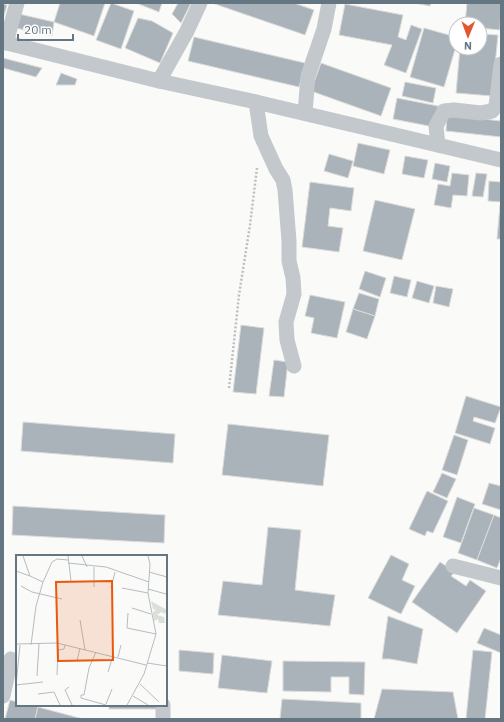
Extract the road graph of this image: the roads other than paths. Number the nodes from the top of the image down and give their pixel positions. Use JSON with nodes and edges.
{"nodes":[{"id":1,"x":17,"y":3,"type":"edge"},
{"id":2,"x":200,"y":3,"type":"edge"},
{"id":3,"x":330,"y":3,"type":"edge"},
{"id":4,"x":4,"y":42,"type":"edge"},
{"id":5,"x":501,"y":64,"type":"edge"},
{"id":6,"x":160,"y":81,"type":"junction"},
{"id":7,"x":256,"y":102,"type":"junction"},
{"id":8,"x":305,"y":113,"type":"junction"},
{"id":9,"x":438,"y":145,"type":"junction"},
{"id":10,"x":501,"y":160,"type":"edge"},
{"id":11,"x":294,"y":366,"type":"dead end"},
{"id":12,"x":453,"y":566,"type":"dead end"},
{"id":13,"x":501,"y":578,"type":"edge"},
{"id":14,"x":11,"y":659,"type":"dead end"},
{"id":15,"x":3,"y":696,"type":"edge"},
{"id":16,"x":163,"y":706,"type":"edge"},
{"id":17,"x":163,"y":719,"type":"edge"}],
"edges":[{"from":1,"to":4,"type":"street"},
{"from":2,"to":6,"type":"street"},
{"from":3,"to":8,"type":"street"},
{"from":4,"to":6,"type":"street"},
{"from":5,"to":9,"type":"street"},
{"from":6,"to":7,"type":"street"},
{"from":7,"to":8,"type":"street"},
{"from":7,"to":11,"type":"street"},
{"from":8,"to":9,"type":"street"},
{"from":9,"to":10,"type":"street"},
{"from":12,"to":13,"type":"street"},
{"from":14,"to":15,"type":"street"},
{"from":16,"to":17,"type":"street"}]}
